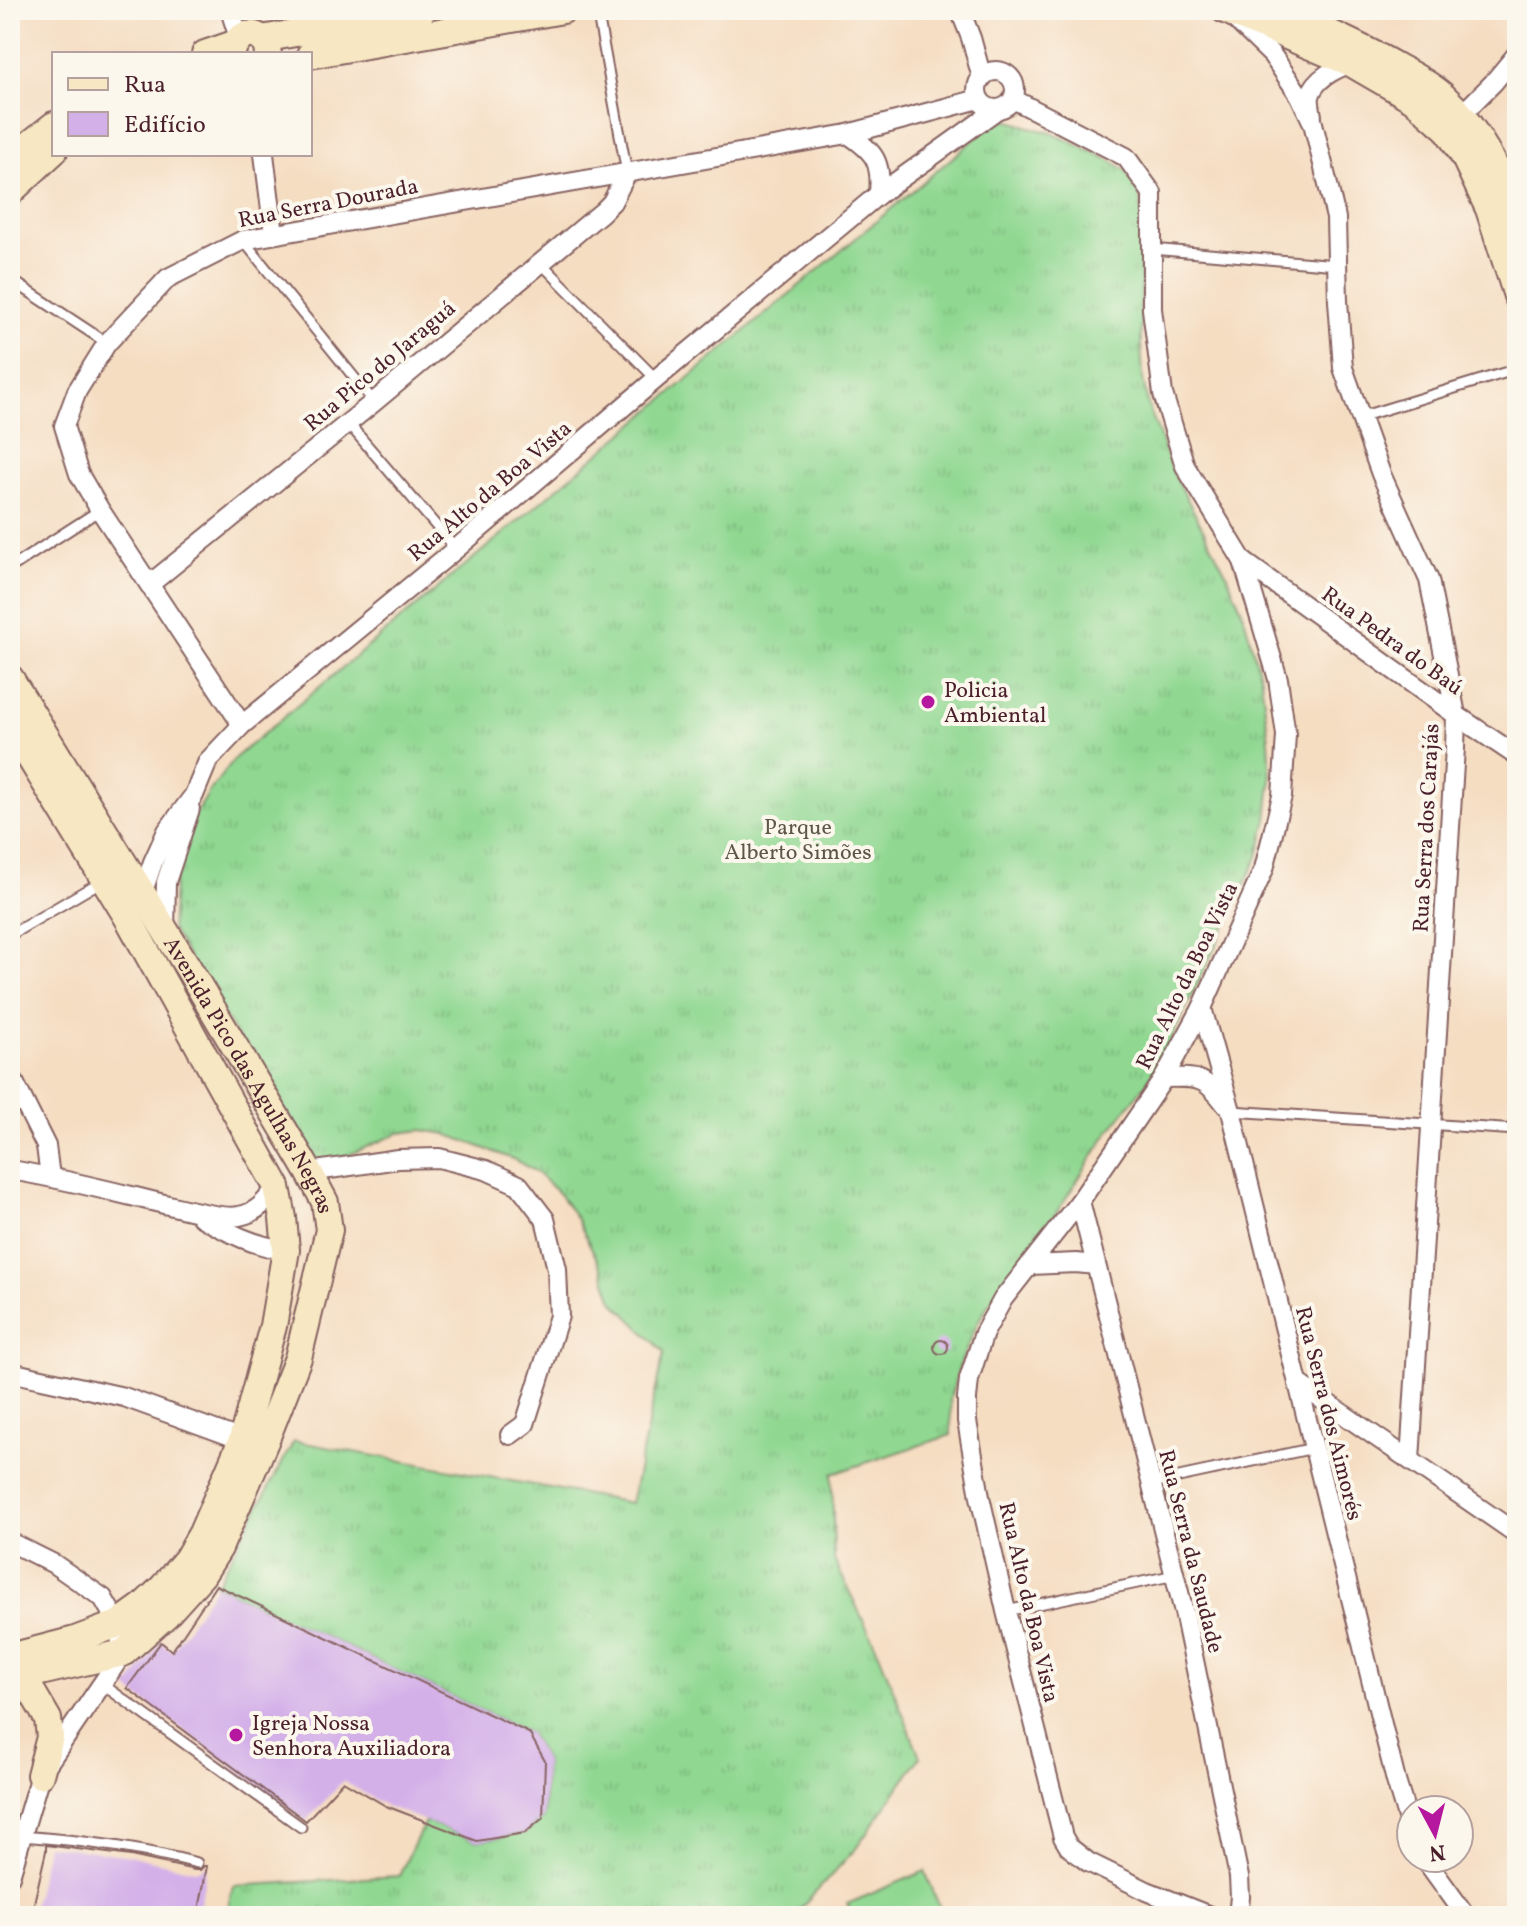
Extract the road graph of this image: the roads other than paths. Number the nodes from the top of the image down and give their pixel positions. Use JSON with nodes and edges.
{"nodes":[{"id":1,"x":230,"y":10,"type":"edge"},
{"id":2,"x":423,"y":10,"type":"edge"},
{"id":3,"x":563,"y":10,"type":"edge"},
{"id":4,"x":597,"y":10,"type":"edge"},
{"id":5,"x":960,"y":10,"type":"edge"},
{"id":6,"x":1227,"y":10,"type":"edge"},
{"id":7,"x":1279,"y":10,"type":"edge"},
{"id":8,"x":971,"y":38,"type":"junction"},
{"id":9,"x":247,"y":46,"type":"edge"},
{"id":10,"x":216,"y":52,"type":"edge"},
{"id":11,"x":1517,"y":54,"type":"edge"},
{"id":12,"x":312,"y":55,"type":"edge"},
{"id":13,"x":1351,"y":63,"type":"junction"},
{"id":14,"x":1517,"y":69,"type":"edge"},
{"id":15,"x":1005,"y":73,"type":"junction"},
{"id":16,"x":982,"y":78,"type":"junction"},
{"id":17,"x":1493,"y":83,"type":"junction"},
{"id":18,"x":994,"y":103,"type":"junction"},
{"id":19,"x":1454,"y":122,"type":"junction"},
{"id":20,"x":1313,"y":123,"type":"junction"},
{"id":21,"x":52,"y":127,"type":"edge"},
{"id":22,"x":848,"y":134,"type":"junction"},
{"id":23,"x":52,"y":153,"type":"edge"},
{"id":24,"x":264,"y":156,"type":"edge"},
{"id":25,"x":10,"y":160,"type":"edge"},
{"id":26,"x":627,"y":173,"type":"junction"},
{"id":27,"x":10,"y":192,"type":"edge"},
{"id":28,"x":879,"y":194,"type":"junction"},
{"id":29,"x":1517,"y":225,"type":"edge"},
{"id":30,"x":274,"y":234,"type":"junction"},
{"id":31,"x":243,"y":240,"type":"junction"},
{"id":32,"x":1152,"y":249,"type":"junction"},
{"id":33,"x":1510,"y":249,"type":"edge"},
{"id":34,"x":541,"y":263,"type":"junction"},
{"id":35,"x":1337,"y":265,"type":"junction"},
{"id":36,"x":10,"y":279,"type":"edge"},
{"id":37,"x":1517,"y":296,"type":"edge"},
{"id":38,"x":107,"y":343,"type":"junction"},
{"id":39,"x":1517,"y":369,"type":"edge"},
{"id":40,"x":656,"y":379,"type":"junction"},
{"id":41,"x":374,"y":402,"type":"junction"},
{"id":42,"x":1360,"y":417,"type":"junction"},
{"id":43,"x":348,"y":423,"type":"junction"},
{"id":44,"x":100,"y":510,"type":"junction"},
{"id":45,"x":456,"y":549,"type":"junction"},
{"id":46,"x":1243,"y":561,"type":"junction"},
{"id":47,"x":10,"y":568,"type":"edge"},
{"id":48,"x":150,"y":584,"type":"junction"},
{"id":49,"x":10,"y":678,"type":"edge"},
{"id":50,"x":1456,"y":715,"type":"junction"},
{"id":51,"x":10,"y":725,"type":"edge"},
{"id":52,"x":242,"y":725,"type":"junction"},
{"id":53,"x":1517,"y":756,"type":"edge"},
{"id":54,"x":194,"y":795,"type":"junction"},
{"id":55,"x":104,"y":879,"type":"junction"},
{"id":56,"x":143,"y":895,"type":"junction"},
{"id":57,"x":129,"y":920,"type":"junction"},
{"id":58,"x":165,"y":931,"type":"junction"},
{"id":59,"x":10,"y":935,"type":"edge"},
{"id":60,"x":1202,"y":1008,"type":"junction"},
{"id":61,"x":10,"y":1074,"type":"edge"},
{"id":62,"x":1164,"y":1078,"type":"junction"},
{"id":63,"x":1231,"y":1111,"type":"junction"},
{"id":64,"x":1431,"y":1126,"type":"junction"},
{"id":65,"x":1517,"y":1130,"type":"edge"},
{"id":66,"x":10,"y":1170,"type":"edge"},
{"id":67,"x":309,"y":1172,"type":"junction"},
{"id":68,"x":50,"y":1177,"type":"junction"},
{"id":69,"x":277,"y":1187,"type":"junction"},
{"id":70,"x":1080,"y":1201,"type":"junction"},
{"id":71,"x":188,"y":1210,"type":"junction"},
{"id":72,"x":286,"y":1250,"type":"junction"},
{"id":73,"x":324,"y":1251,"type":"junction"},
{"id":74,"x":1030,"y":1265,"type":"junction"},
{"id":75,"x":1096,"y":1265,"type":"junction"},
{"id":76,"x":10,"y":1372,"type":"edge"},
{"id":77,"x":1298,"y":1383,"type":"junction"},
{"id":78,"x":510,"y":1435,"type":"dead end"},
{"id":79,"x":254,"y":1440,"type":"junction"},
{"id":80,"x":1314,"y":1448,"type":"junction"},
{"id":81,"x":1410,"y":1460,"type":"junction"},
{"id":82,"x":1151,"y":1483,"type":"junction"},
{"id":83,"x":1517,"y":1534,"type":"edge"},
{"id":84,"x":10,"y":1542,"type":"edge"},
{"id":85,"x":1175,"y":1575,"type":"junction"},
{"id":86,"x":1006,"y":1611,"type":"junction"},
{"id":87,"x":118,"y":1624,"type":"junction"},
{"id":88,"x":123,"y":1653,"type":"junction"},
{"id":89,"x":10,"y":1657,"type":"edge"},
{"id":90,"x":10,"y":1681,"type":"edge"},
{"id":91,"x":102,"y":1684,"type":"junction"},
{"id":92,"x":40,"y":1775,"type":"junction"},
{"id":93,"x":1400,"y":1794,"type":"edge"},
{"id":94,"x":301,"y":1827,"type":"dead end"},
{"id":95,"x":21,"y":1836,"type":"junction"},
{"id":96,"x":197,"y":1863,"type":"dead end"},
{"id":97,"x":1436,"y":1874,"type":"edge"},
{"id":98,"x":10,"y":1876,"type":"edge"},
{"id":99,"x":1210,"y":1916,"type":"edge"},
{"id":100,"x":1238,"y":1916,"type":"edge"},
{"id":101,"x":1466,"y":1916,"type":"edge"}],
"edges":[{"from":1,"to":9,"type":"street"},
{"from":2,"to":9,"type":"street"},
{"from":3,"to":12,"type":"street"},
{"from":4,"to":26,"type":"lane"},
{"from":5,"to":8,"type":"street"},
{"from":6,"to":13,"type":"street"},
{"from":6,"to":20,"type":"street","name":"Rua Serra dos Carajás"},
{"from":7,"to":19,"type":"street"},
{"from":8,"to":15,"type":"street"},
{"from":8,"to":16,"type":"street"},
{"from":9,"to":10,"type":"street"},
{"from":11,"to":17,"type":"street"},
{"from":13,"to":19,"type":"street"},
{"from":13,"to":20,"type":"street"},
{"from":14,"to":17,"type":"street"},
{"from":15,"to":16,"type":"street"},
{"from":15,"to":18,"type":"street"},
{"from":16,"to":18,"type":"street"},
{"from":17,"to":19,"type":"street"},
{"from":18,"to":22,"type":"street","name":"Rua Serra Dourada"},
{"from":18,"to":28,"type":"street","name":"Rua Alto da Boa Vista"},
{"from":18,"to":32,"type":"street","name":"Rua Alto da Boa Vista"},
{"from":19,"to":29,"type":"street"},
{"from":19,"to":33,"type":"street"},
{"from":20,"to":35,"type":"street","name":"Rua Serra dos Carajás"},
{"from":21,"to":25,"type":"street"},
{"from":22,"to":26,"type":"street","name":"Rua Serra Dourada"},
{"from":22,"to":28,"type":"street"},
{"from":23,"to":27,"type":"street"},
{"from":24,"to":30,"type":"street"},
{"from":26,"to":30,"type":"street","name":"Rua Serra Dourada"},
{"from":26,"to":34,"type":"street","name":"Rua Pico do Jaraguá"},
{"from":28,"to":40,"type":"street","name":"Rua Alto da Boa Vista"},
{"from":30,"to":31,"type":"street","name":"Rua Serra Dourada"},
{"from":31,"to":38,"type":"street","name":"Rua Serra Dourada"},
{"from":31,"to":41,"type":"lane"},
{"from":32,"to":35,"type":"lane"},
{"from":32,"to":46,"type":"street","name":"Rua Alto da Boa Vista"},
{"from":33,"to":37,"type":"street"},
{"from":34,"to":40,"type":"lane"},
{"from":34,"to":41,"type":"street","name":"Rua Pico do Jaraguá"},
{"from":35,"to":42,"type":"street","name":"Rua Serra dos Carajás"},
{"from":36,"to":38,"type":"lane"},
{"from":38,"to":44,"type":"street","name":"Rua Serra Dourada"},
{"from":39,"to":42,"type":"lane"},
{"from":40,"to":45,"type":"street","name":"Rua Alto da Boa Vista"},
{"from":41,"to":43,"type":"street","name":"Rua Pico do Jaraguá"},
{"from":42,"to":50,"type":"street","name":"Rua Serra dos Carajás"},
{"from":43,"to":45,"type":"lane"},
{"from":43,"to":48,"type":"street","name":"Rua Pico do Jaraguá"},
{"from":44,"to":47,"type":"lane"},
{"from":44,"to":48,"type":"street","name":"Rua Serra Dourada"},
{"from":45,"to":52,"type":"street","name":"Rua Alto da Boa Vista"},
{"from":46,"to":50,"type":"street","name":"Rua Pedra do Baú"},
{"from":46,"to":60,"type":"street","name":"Rua Alto da Boa Vista"},
{"from":48,"to":52,"type":"street","name":"Rua Serra Dourada"},
{"from":49,"to":56,"type":"street","name":"Avenida Pico das Agulhas Negras"},
{"from":50,"to":53,"type":"street","name":"Rua Pedra do Baú"},
{"from":50,"to":64,"type":"street","name":"Rua Serra dos Carajás"},
{"from":51,"to":55,"type":"street","name":"Avenida Pico das Agulhas Negras"},
{"from":52,"to":54,"type":"street","name":"Rua Alto da Boa Vista"},
{"from":54,"to":56,"type":"street","name":"Rua Alto da Boa Vista"},
{"from":54,"to":58,"type":"street"},
{"from":55,"to":57,"type":"street","name":"Avenida Pico das Agulhas Negras"},
{"from":55,"to":59,"type":"lane"},
{"from":56,"to":57,"type":"street","name":"Rua Alto da Boa Vista"},
{"from":56,"to":58,"type":"street","name":"Avenida Pico das Agulhas Negras"},
{"from":57,"to":69,"type":"street","name":"Avenida Pico das Agulhas Negras"},
{"from":58,"to":67,"type":"street","name":"Avenida Pico das Agulhas Negras"},
{"from":60,"to":62,"type":"street","name":"Rua Alto da Boa Vista"},
{"from":60,"to":63,"type":"street","name":"Rua Serra dos Aimorés"},
{"from":61,"to":68,"type":"street"},
{"from":62,"to":63,"type":"street"},
{"from":62,"to":70,"type":"street","name":"Rua Alto da Boa Vista"},
{"from":63,"to":64,"type":"lane"},
{"from":63,"to":77,"type":"street","name":"Rua Serra dos Aimorés"},
{"from":64,"to":65,"type":"lane"},
{"from":64,"to":81,"type":"street","name":"Rua Serra dos Carajás"},
{"from":66,"to":68,"type":"street"},
{"from":67,"to":69,"type":"street"},
{"from":67,"to":73,"type":"street","name":"Avenida Pico das Agulhas Negras"},
{"from":67,"to":78,"type":"street"},
{"from":68,"to":71,"type":"street"},
{"from":69,"to":71,"type":"street"},
{"from":69,"to":72,"type":"street","name":"Avenida Pico das Agulhas Negras"},
{"from":70,"to":74,"type":"street","name":"Rua Alto da Boa Vista"},
{"from":70,"to":75,"type":"street","name":"Rua Serra da Saudade"},
{"from":71,"to":72,"type":"street"},
{"from":72,"to":73,"type":"street"},
{"from":72,"to":79,"type":"street","name":"Avenida Pico das Agulhas Negras"},
{"from":73,"to":79,"type":"street","name":"Avenida Pico das Agulhas Negras"},
{"from":74,"to":75,"type":"street"},
{"from":74,"to":86,"type":"street","name":"Rua Alto da Boa Vista"},
{"from":75,"to":82,"type":"street","name":"Rua Serra da Saudade"},
{"from":76,"to":79,"type":"street"},
{"from":77,"to":80,"type":"street","name":"Rua Serra dos Aimorés"},
{"from":77,"to":81,"type":"street"},
{"from":79,"to":87,"type":"street","name":"Avenida Pico das Agulhas Negras"},
{"from":79,"to":88,"type":"street","name":"Avenida Pico das Agulhas Negras"},
{"from":80,"to":82,"type":"lane"},
{"from":80,"to":93,"type":"street","name":"Rua Serra dos Aimorés"},
{"from":81,"to":83,"type":"street"},
{"from":82,"to":85,"type":"street","name":"Rua Serra da Saudade"},
{"from":84,"to":87,"type":"street"},
{"from":85,"to":86,"type":"lane"},
{"from":85,"to":100,"type":"street","name":"Rua Serra da Saudade"},
{"from":86,"to":99,"type":"street","name":"Rua Alto da Boa Vista"},
{"from":87,"to":88,"type":"street"},
{"from":87,"to":89,"type":"street","name":"Avenida Pico das Agulhas Negras"},
{"from":88,"to":90,"type":"street"},
{"from":88,"to":91,"type":"street"},
{"from":90,"to":92,"type":"street"},
{"from":91,"to":92,"type":"street"},
{"from":91,"to":94,"type":"lane"},
{"from":92,"to":95,"type":"street"},
{"from":95,"to":96,"type":"lane"},
{"from":95,"to":98,"type":"street"},
{"from":97,"to":101,"type":"street"}]}
